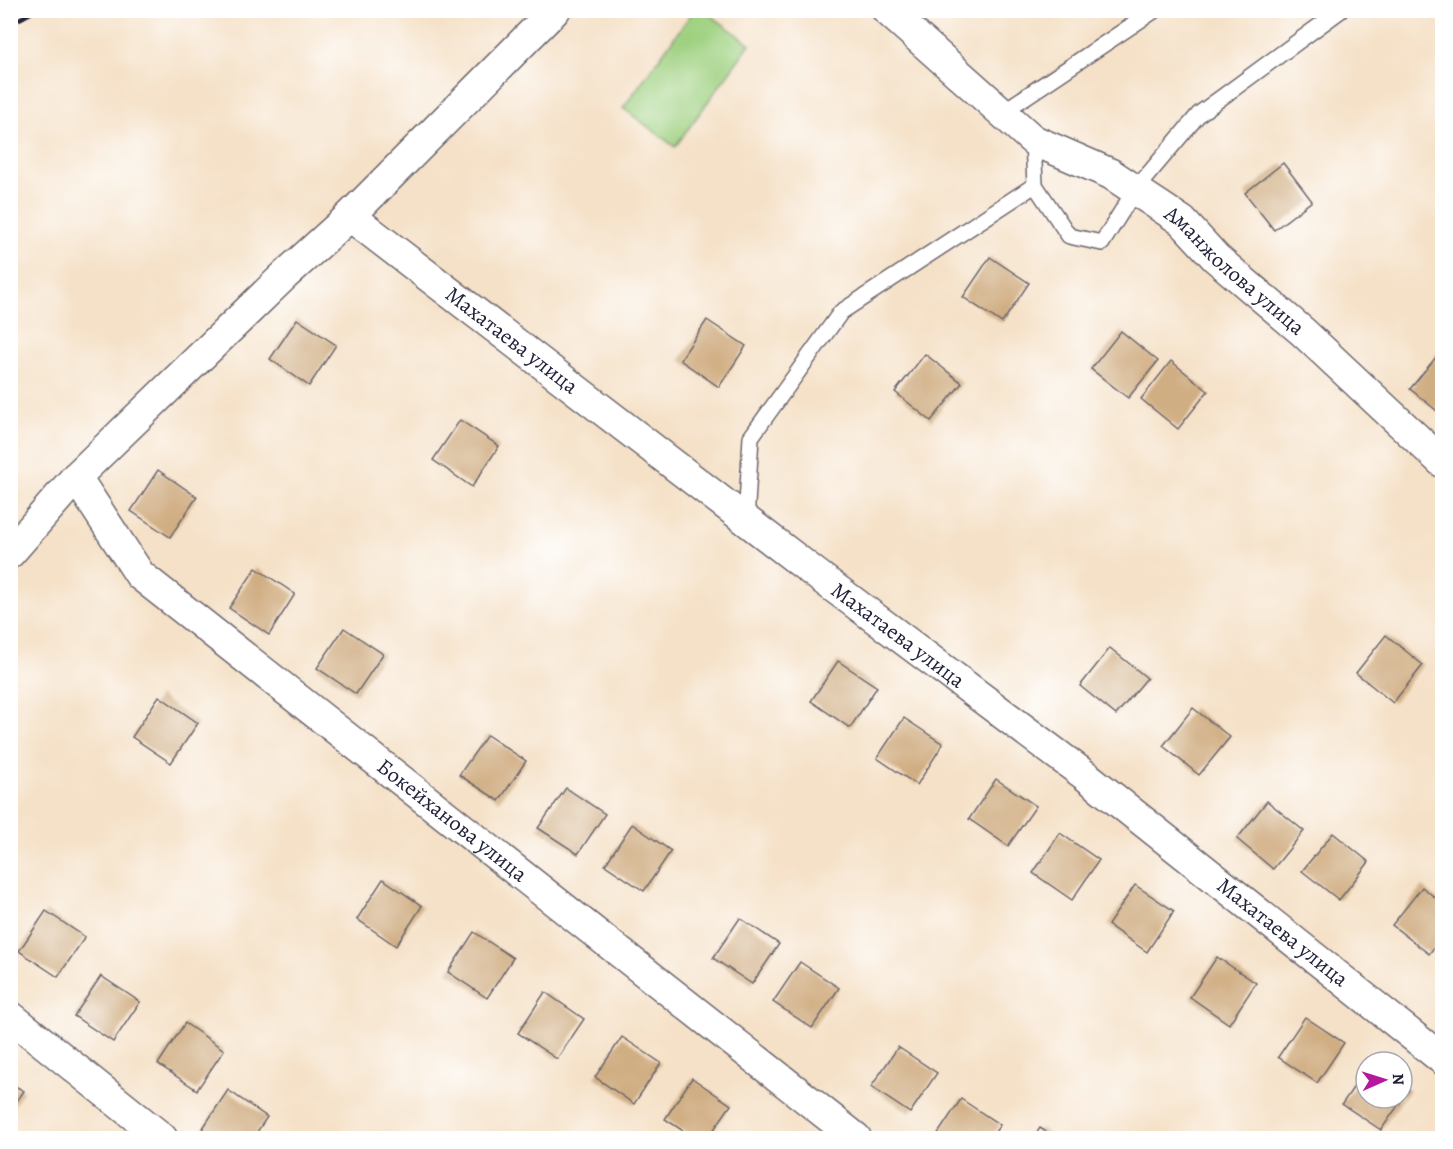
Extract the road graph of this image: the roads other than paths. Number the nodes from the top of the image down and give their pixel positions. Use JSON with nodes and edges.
{"nodes":[{"id":1,"x":555,"y":10,"type":"edge"},
{"id":2,"x":887,"y":10,"type":"edge"},
{"id":3,"x":1155,"y":10,"type":"edge"},
{"id":4,"x":1341,"y":10,"type":"edge"},
{"id":5,"x":1004,"y":111,"type":"junction"},
{"id":6,"x":1033,"y":140,"type":"junction"},
{"id":7,"x":1035,"y":185,"type":"junction"},
{"id":8,"x":1135,"y":190,"type":"junction"},
{"id":9,"x":350,"y":216,"type":"junction"},
{"id":10,"x":1443,"y":462,"type":"edge"},
{"id":11,"x":76,"y":477,"type":"junction"},
{"id":12,"x":746,"y":521,"type":"junction"},
{"id":13,"x":10,"y":553,"type":"edge"},
{"id":14,"x":10,"y":1017,"type":"edge"},
{"id":15,"x":1443,"y":1059,"type":"edge"},
{"id":16,"x":162,"y":1138,"type":"edge"},
{"id":17,"x":856,"y":1138,"type":"edge"}],
"edges":[{"from":1,"to":9,"type":"street"},
{"from":2,"to":5,"type":"street","name":"Аманжолова улица"},
{"from":3,"to":5,"type":"lane"},
{"from":4,"to":8,"type":"lane"},
{"from":5,"to":6,"type":"street","name":"Аманжолова улица"},
{"from":6,"to":7,"type":"lane"},
{"from":6,"to":8,"type":"street","name":"Аманжолова улица"},
{"from":7,"to":8,"type":"lane"},
{"from":7,"to":12,"type":"lane"},
{"from":8,"to":10,"type":"street","name":"Аманжолова улица"},
{"from":9,"to":11,"type":"street"},
{"from":9,"to":12,"type":"street","name":"Махатаева улица"},
{"from":11,"to":13,"type":"street"},
{"from":11,"to":17,"type":"street","name":"Бокейханова улица"},
{"from":12,"to":15,"type":"street","name":"Махатаева улица"},
{"from":14,"to":16,"type":"street"}]}
